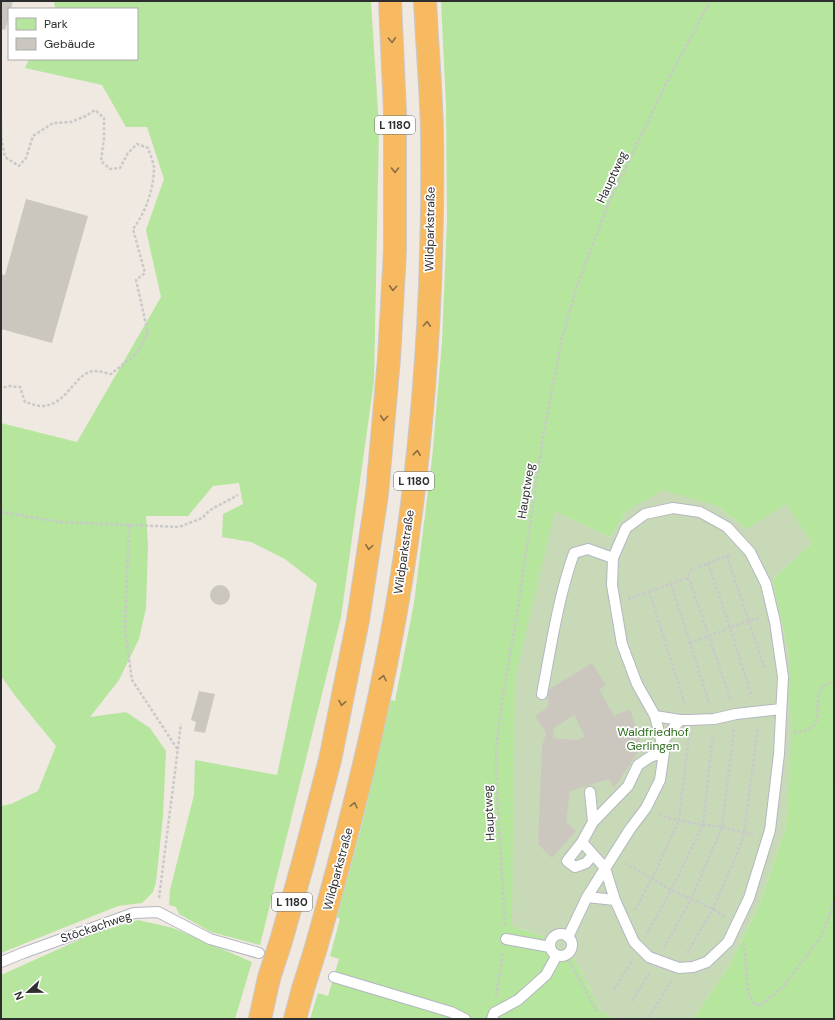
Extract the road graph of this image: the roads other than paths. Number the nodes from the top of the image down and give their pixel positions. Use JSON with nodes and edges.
{"nodes":[{"id":1,"x":390,"y":1,"type":"edge"},
{"id":2,"x":425,"y":1,"type":"edge"},
{"id":3,"x":613,"y":558,"type":"junction"},
{"id":4,"x":542,"y":694,"type":"dead end"},
{"id":5,"x":781,"y":709,"type":"junction"},
{"id":6,"x":656,"y":716,"type":"junction"},
{"id":7,"x":680,"y":720,"type":"junction"},
{"id":8,"x":662,"y":742,"type":"junction"},
{"id":9,"x":664,"y":752,"type":"junction"},
{"id":10,"x":590,"y":792,"type":"dead end"},
{"id":11,"x":593,"y":822,"type":"junction"},
{"id":12,"x":582,"y":842,"type":"junction"},
{"id":13,"x":593,"y":855,"type":"junction"},
{"id":14,"x":605,"y":868,"type":"junction"},
{"id":15,"x":587,"y":897,"type":"junction"},
{"id":16,"x":615,"y":900,"type":"junction"},
{"id":17,"x":568,"y":937,"type":"junction"},
{"id":18,"x":506,"y":939,"type":"road end"},
{"id":19,"x":550,"y":947,"type":"junction"},
{"id":20,"x":259,"y":953,"type":"dead end"},
{"id":21,"x":560,"y":956,"type":"junction"},
{"id":22,"x":1,"y":962,"type":"edge"},
{"id":23,"x":334,"y":977,"type":"dead end"},
{"id":24,"x":493,"y":1016,"type":"edge"},
{"id":25,"x":260,"y":1019,"type":"edge"},
{"id":26,"x":295,"y":1019,"type":"edge"},
{"id":27,"x":465,"y":1019,"type":"edge"}],
"edges":[{"from":1,"to":25,"type":"highway","number":"L 1180","one_way":true,"bridge":true},
{"from":26,"to":2,"type":"highway","name":"Wildparkstraße","number":"L 1180","one_way":true,"bridge":true},
{"from":3,"to":4,"type":"lane"},
{"from":3,"to":5,"type":"lane"},
{"from":3,"to":6,"type":"lane"},
{"from":5,"to":7,"type":"lane"},
{"from":5,"to":16,"type":"lane"},
{"from":6,"to":7,"type":"lane"},
{"from":6,"to":8,"type":"lane"},
{"from":7,"to":8,"type":"lane"},
{"from":8,"to":9,"type":"lane"},
{"from":9,"to":11,"type":"lane"},
{"from":9,"to":14,"type":"lane"},
{"from":10,"to":11,"type":"lane"},
{"from":11,"to":12,"type":"lane"},
{"from":12,"to":13,"type":"lane"},
{"from":12,"to":13,"type":"lane"},
{"from":13,"to":14,"type":"lane"},
{"from":14,"to":15,"type":"lane"},
{"from":14,"to":16,"type":"lane"},
{"from":15,"to":16,"type":"lane"},
{"from":15,"to":17,"type":"lane"},
{"from":17,"to":19,"type":"lane"},
{"from":17,"to":21,"type":"lane"},
{"from":18,"to":19,"type":"lane"},
{"from":19,"to":21,"type":"lane"},
{"from":20,"to":22,"type":"lane","name":"Stöckachweg"},
{"from":21,"to":24,"type":"lane"},
{"from":23,"to":27,"type":"lane"}]}
